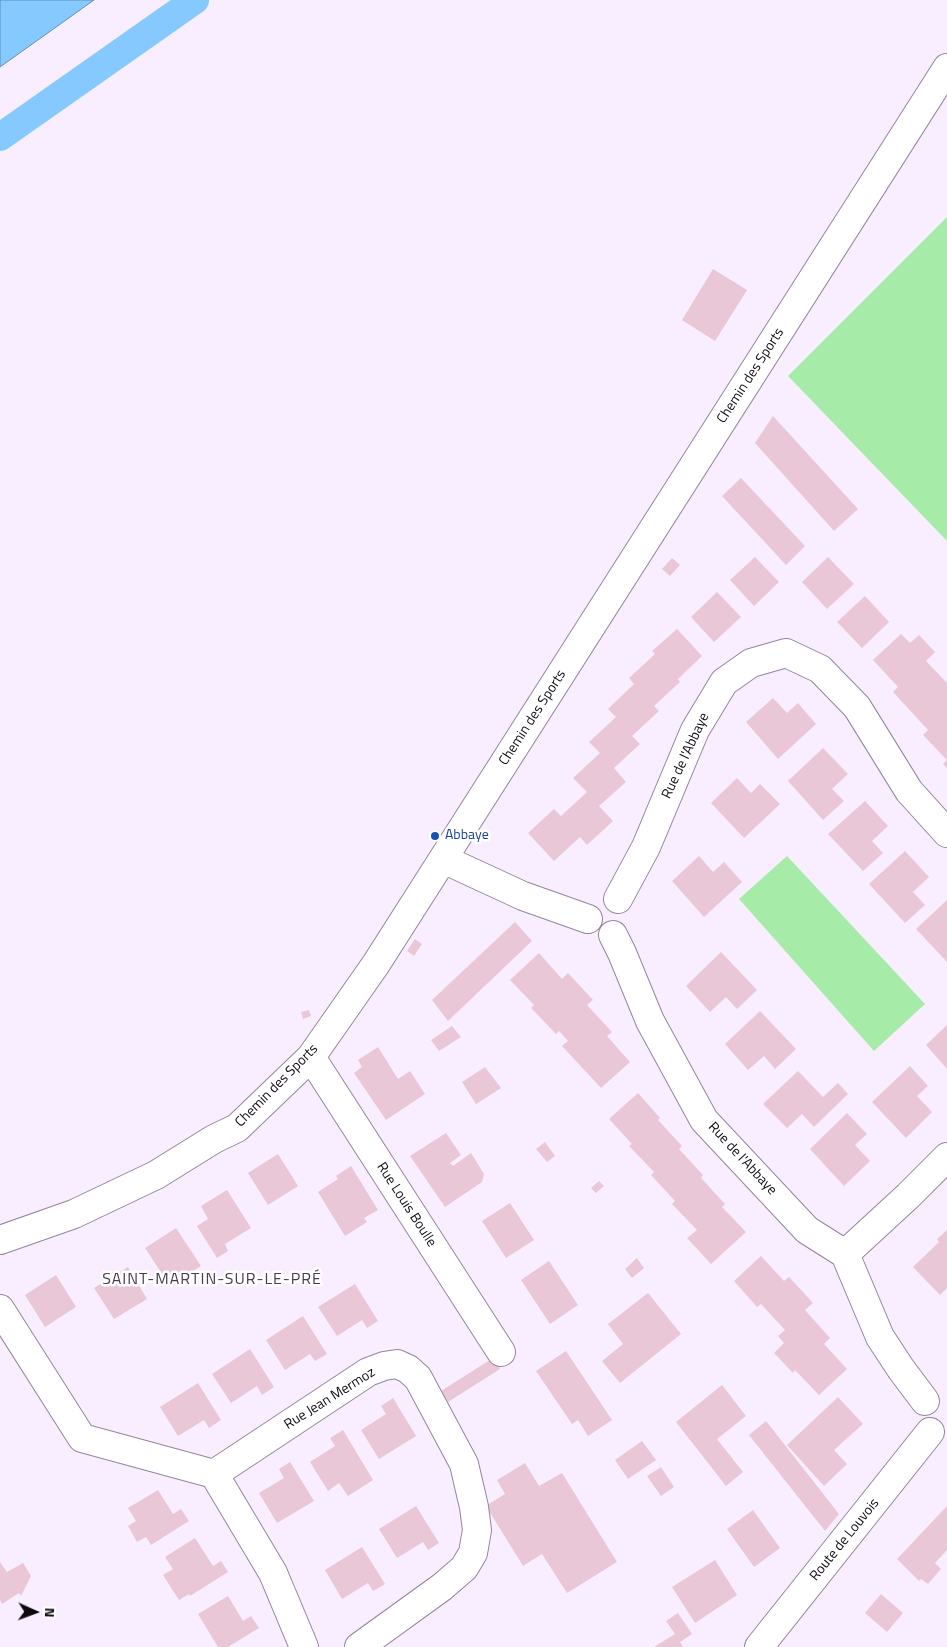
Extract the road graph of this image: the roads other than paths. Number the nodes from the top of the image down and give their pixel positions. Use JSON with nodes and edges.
{"nodes":[{"id":1,"x":945,"y":76,"type":"edge"},
{"id":2,"x":947,"y":833,"type":"edge"},
{"id":3,"x":443,"y":859,"type":"junction"},
{"id":4,"x":618,"y":899,"type":"junction"},
{"id":5,"x":588,"y":919,"type":"junction"},
{"id":6,"x":613,"y":935,"type":"junction"},
{"id":7,"x":311,"y":1057,"type":"junction"},
{"id":8,"x":947,"y":1157,"type":"edge"},
{"id":9,"x":0,"y":1240,"type":"edge"},
{"id":10,"x":845,"y":1254,"type":"junction"},
{"id":11,"x":0,"y":1308,"type":"edge"},
{"id":12,"x":501,"y":1352,"type":"dead end"},
{"id":13,"x":936,"y":1400,"type":"edge"},
{"id":14,"x":939,"y":1432,"type":"edge"},
{"id":15,"x":214,"y":1474,"type":"junction"},
{"id":16,"x":304,"y":1647,"type":"edge"},
{"id":17,"x":359,"y":1647,"type":"edge"},
{"id":18,"x":759,"y":1647,"type":"edge"}],
"edges":[{"from":1,"to":3,"type":"street","name":"Chemin des Sports"},
{"from":2,"to":4,"type":"street","name":"Rue de l'Abbaye"},
{"from":3,"to":5,"type":"street"},
{"from":3,"to":7,"type":"street","name":"Chemin des Sports"},
{"from":4,"to":5,"type":"street"},
{"from":4,"to":6,"type":"street"},
{"from":5,"to":6,"type":"street"},
{"from":6,"to":10,"type":"street","name":"Rue de l'Abbaye"},
{"from":7,"to":9,"type":"street","name":"Chemin des Sports"},
{"from":7,"to":12,"type":"street","name":"Rue Louis Boulle"},
{"from":8,"to":10,"type":"street"},
{"from":10,"to":13,"type":"street"},
{"from":11,"to":15,"type":"street"},
{"from":13,"to":14,"type":"street"},
{"from":14,"to":18,"type":"street","name":"Route de Louvois"},
{"from":15,"to":16,"type":"street"},
{"from":15,"to":17,"type":"street","name":"Rue Jean Mermoz"}]}
